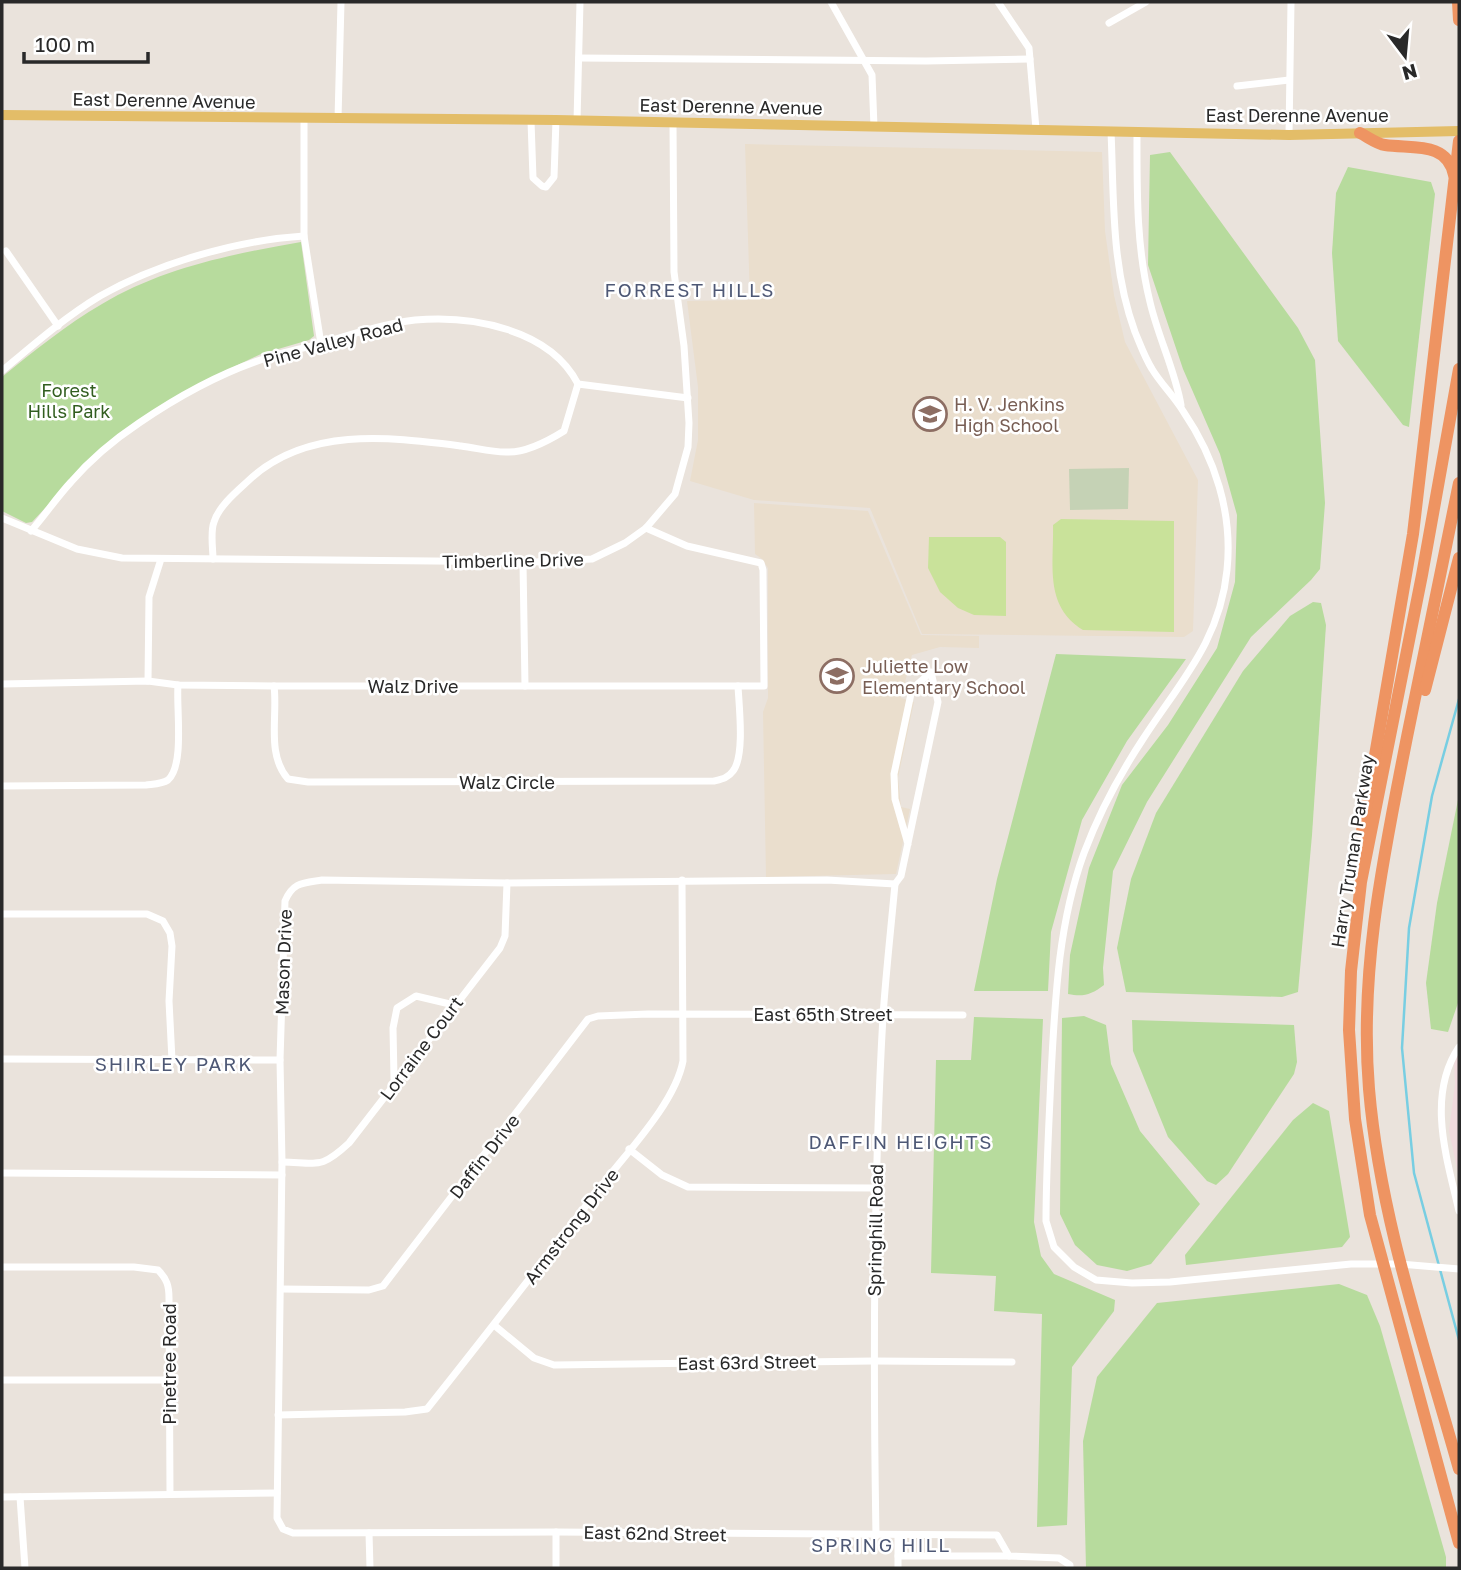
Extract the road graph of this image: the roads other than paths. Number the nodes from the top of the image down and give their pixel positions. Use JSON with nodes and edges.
{"nodes":[{"id":1,"x":341,"y":2,"type":"edge"},
{"id":2,"x":580,"y":2,"type":"edge"},
{"id":3,"x":831,"y":2,"type":"edge"},
{"id":4,"x":998,"y":2,"type":"edge"},
{"id":5,"x":1146,"y":2,"type":"edge"},
{"id":6,"x":1292,"y":2,"type":"edge"},
{"id":7,"x":1458,"y":2,"type":"edge"},
{"id":8,"x":1459,"y":20,"type":"edge"},
{"id":9,"x":1109,"y":23,"type":"dead end"},
{"id":10,"x":579,"y":58,"type":"junction"},
{"id":11,"x":1030,"y":58,"type":"junction"},
{"id":12,"x":863,"y":59,"type":"junction"},
{"id":13,"x":1289,"y":80,"type":"junction"},
{"id":14,"x":1237,"y":86,"type":"dead end"},
{"id":15,"x":2,"y":115,"type":"edge"},
{"id":16,"x":304,"y":119,"type":"junction"},
{"id":17,"x":338,"y":119,"type":"junction"},
{"id":18,"x":556,"y":120,"type":"junction"},
{"id":19,"x":531,"y":121,"type":"junction"},
{"id":20,"x":577,"y":121,"type":"junction"},
{"id":21,"x":673,"y":122,"type":"junction"},
{"id":22,"x":874,"y":127,"type":"junction"},
{"id":23,"x":1036,"y":129,"type":"junction"},
{"id":24,"x":1111,"y":131,"type":"junction"},
{"id":25,"x":1137,"y":131,"type":"junction"},
{"id":26,"x":1459,"y":131,"type":"edge"},
{"id":27,"x":1360,"y":133,"type":"junction"},
{"id":28,"x":1289,"y":135,"type":"junction"},
{"id":29,"x":1459,"y":141,"type":"edge"},
{"id":30,"x":1454,"y":178,"type":"junction"},
{"id":31,"x":304,"y":236,"type":"junction"},
{"id":32,"x":6,"y":251,"type":"dead end"},
{"id":33,"x":58,"y":326,"type":"junction"},
{"id":34,"x":321,"y":344,"type":"junction"},
{"id":35,"x":1459,"y":369,"type":"edge"},
{"id":36,"x":2,"y":371,"type":"edge"},
{"id":37,"x":578,"y":384,"type":"junction"},
{"id":38,"x":688,"y":398,"type":"junction"},
{"id":39,"x":1182,"y":409,"type":"junction"},
{"id":40,"x":1459,"y":483,"type":"edge"},
{"id":41,"x":2,"y":519,"type":"edge"},
{"id":42,"x":646,"y":528,"type":"junction"},
{"id":43,"x":31,"y":531,"type":"junction"},
{"id":44,"x":1459,"y":558,"type":"edge"},
{"id":45,"x":161,"y":559,"type":"junction"},
{"id":46,"x":213,"y":559,"type":"junction"},
{"id":47,"x":523,"y":562,"type":"junction"},
{"id":48,"x":148,"y":681,"type":"junction"},
{"id":49,"x":2,"y":684,"type":"edge"},
{"id":50,"x":178,"y":685,"type":"junction"},
{"id":51,"x":274,"y":686,"type":"junction"},
{"id":52,"x":525,"y":686,"type":"junction"},
{"id":53,"x":738,"y":686,"type":"junction"},
{"id":54,"x":1400,"y":774,"type":"junction"},
{"id":55,"x":2,"y":786,"type":"edge"},
{"id":56,"x":908,"y":844,"type":"junction"},
{"id":57,"x":682,"y":880,"type":"junction"},
{"id":58,"x":507,"y":883,"type":"junction"},
{"id":59,"x":895,"y":884,"type":"junction"},
{"id":60,"x":2,"y":914,"type":"edge"},
{"id":61,"x":1351,"y":971,"type":"junction"},
{"id":62,"x":454,"y":1005,"type":"junction"},
{"id":63,"x":883,"y":1013,"type":"junction"},
{"id":64,"x":683,"y":1014,"type":"junction"},
{"id":65,"x":963,"y":1015,"type":"dead end"},
{"id":66,"x":1459,"y":1047,"type":"edge"},
{"id":67,"x":2,"y":1059,"type":"edge"},
{"id":68,"x":172,"y":1060,"type":"junction"},
{"id":69,"x":280,"y":1060,"type":"junction"},
{"id":70,"x":397,"y":1082,"type":"junction"},
{"id":71,"x":629,"y":1149,"type":"junction"},
{"id":72,"x":282,"y":1162,"type":"junction"},
{"id":73,"x":2,"y":1173,"type":"edge"},
{"id":74,"x":282,"y":1175,"type":"junction"},
{"id":75,"x":875,"y":1188,"type":"junction"},
{"id":76,"x":1459,"y":1211,"type":"edge"},
{"id":77,"x":2,"y":1267,"type":"edge"},
{"id":78,"x":1459,"y":1269,"type":"edge"},
{"id":79,"x":281,"y":1289,"type":"junction"},
{"id":80,"x":494,"y":1325,"type":"junction"},
{"id":81,"x":873,"y":1361,"type":"junction"},
{"id":82,"x":1012,"y":1362,"type":"dead end"},
{"id":83,"x":2,"y":1380,"type":"edge"},
{"id":84,"x":169,"y":1380,"type":"junction"},
{"id":85,"x":278,"y":1415,"type":"junction"},
{"id":86,"x":1459,"y":1469,"type":"edge"},
{"id":87,"x":170,"y":1493,"type":"junction"},
{"id":88,"x":277,"y":1493,"type":"junction"},
{"id":89,"x":2,"y":1497,"type":"edge"},
{"id":90,"x":20,"y":1497,"type":"junction"},
{"id":91,"x":277,"y":1518,"type":"joint"},
{"id":92,"x":556,"y":1532,"type":"junction"},
{"id":93,"x":369,"y":1533,"type":"junction"},
{"id":94,"x":898,"y":1535,"type":"junction"},
{"id":95,"x":876,"y":1536,"type":"junction"},
{"id":96,"x":1459,"y":1542,"type":"edge"},
{"id":97,"x":898,"y":1556,"type":"junction"},
{"id":98,"x":1009,"y":1556,"type":"junction"},
{"id":99,"x":25,"y":1568,"type":"edge"},
{"id":100,"x":370,"y":1568,"type":"edge"},
{"id":101,"x":555,"y":1568,"type":"edge"},
{"id":102,"x":898,"y":1568,"type":"edge"},
{"id":103,"x":1070,"y":1568,"type":"edge"}],
"edges":[{"from":1,"to":17,"type":"street"},
{"from":2,"to":10,"type":"street"},
{"from":3,"to":12,"type":"street"},
{"from":4,"to":11,"type":"street"},
{"from":5,"to":9,"type":"street"},
{"from":6,"to":13,"type":"street"},
{"from":7,"to":8,"type":"highway"},
{"from":10,"to":12,"type":"street"},
{"from":10,"to":20,"type":"street"},
{"from":11,"to":12,"type":"street"},
{"from":11,"to":23,"type":"street"},
{"from":12,"to":22,"type":"street"},
{"from":13,"to":14,"type":"street"},
{"from":13,"to":28,"type":"street"},
{"from":15,"to":16,"type":"main road","name":"East Derenne Avenue"},
{"from":16,"to":17,"type":"main road","name":"East Derenne Avenue"},
{"from":16,"to":31,"type":"street"},
{"from":17,"to":19,"type":"main road","name":"East Derenne Avenue"},
{"from":18,"to":19,"type":"main road","name":"East Derenne Avenue"},
{"from":18,"to":19,"type":"street"},
{"from":18,"to":20,"type":"main road","name":"East Derenne Avenue"},
{"from":20,"to":21,"type":"main road","name":"East Derenne Avenue"},
{"from":21,"to":22,"type":"main road","name":"East Derenne Avenue"},
{"from":21,"to":38,"type":"street","name":"Timberline Drive"},
{"from":22,"to":23,"type":"main road","name":"East Derenne Avenue"},
{"from":23,"to":24,"type":"main road","name":"East Derenne Avenue"},
{"from":24,"to":25,"type":"main road","name":"East Derenne Avenue"},
{"from":24,"to":39,"type":"street"},
{"from":25,"to":28,"type":"main road","name":"East Derenne Avenue"},
{"from":25,"to":39,"type":"street"},
{"from":26,"to":27,"type":"main road","name":"East Derenne Avenue"},
{"from":27,"to":28,"type":"main road","name":"East Derenne Avenue"},
{"from":27,"to":30,"type":"highway"},
{"from":29,"to":30,"type":"highway"},
{"from":30,"to":61,"type":"highway"},
{"from":31,"to":33,"type":"street"},
{"from":31,"to":34,"type":"street"},
{"from":32,"to":33,"type":"street"},
{"from":33,"to":36,"type":"street"},
{"from":34,"to":37,"type":"street","name":"Pine Valley Road"},
{"from":34,"to":43,"type":"street","name":"Pine Valley Road"},
{"from":35,"to":61,"type":"highway","name":"Harry Truman Parkway"},
{"from":37,"to":38,"type":"street"},
{"from":37,"to":46,"type":"street"},
{"from":38,"to":42,"type":"street","name":"Timberline Drive"},
{"from":39,"to":78,"type":"street"},
{"from":40,"to":54,"type":"highway","name":"Harry Truman Parkway"},
{"from":41,"to":43,"type":"street","name":"Timberline Drive"},
{"from":42,"to":47,"type":"street","name":"Timberline Drive"},
{"from":42,"to":53,"type":"street","name":"Walz Drive"},
{"from":43,"to":45,"type":"street","name":"Timberline Drive"},
{"from":44,"to":54,"type":"highway"},
{"from":45,"to":46,"type":"street","name":"Timberline Drive"},
{"from":45,"to":48,"type":"street"},
{"from":46,"to":47,"type":"street","name":"Timberline Drive"},
{"from":47,"to":52,"type":"street"},
{"from":48,"to":49,"type":"street","name":"Walz Drive"},
{"from":48,"to":50,"type":"street","name":"Walz Drive"},
{"from":50,"to":51,"type":"street","name":"Walz Drive"},
{"from":50,"to":55,"type":"street"},
{"from":51,"to":52,"type":"street","name":"Walz Drive"},
{"from":51,"to":53,"type":"street","name":"Walz Circle"},
{"from":52,"to":53,"type":"street","name":"Walz Drive"},
{"from":54,"to":86,"type":"highway","name":"Harry Truman Parkway"},
{"from":56,"to":56,"type":"street","name":"Springhill Road"},
{"from":56,"to":59,"type":"street","name":"Springhill Road"},
{"from":57,"to":58,"type":"street","name":"Mason Drive"},
{"from":57,"to":59,"type":"street","name":"Mason Drive"},
{"from":57,"to":64,"type":"street","name":"Armstrong Drive"},
{"from":58,"to":62,"type":"street","name":"Lorraine Court"},
{"from":58,"to":69,"type":"street","name":"Mason Drive"},
{"from":59,"to":63,"type":"street","name":"Springhill Road"},
{"from":60,"to":68,"type":"street"},
{"from":61,"to":96,"type":"highway","name":"Harry Truman Parkway"},
{"from":62,"to":70,"type":"street","name":"Lorraine Court"},
{"from":62,"to":70,"type":"street"},
{"from":63,"to":64,"type":"street","name":"East 65th Street"},
{"from":63,"to":65,"type":"street","name":"East 65th Street"},
{"from":63,"to":75,"type":"street","name":"Springhill Road"},
{"from":64,"to":71,"type":"street","name":"Armstrong Drive"},
{"from":64,"to":79,"type":"street","name":"Daffin Drive"},
{"from":66,"to":76,"type":"street"},
{"from":67,"to":68,"type":"street"},
{"from":68,"to":69,"type":"street"},
{"from":69,"to":72,"type":"street","name":"Mason Drive"},
{"from":70,"to":72,"type":"street","name":"Lorraine Court"},
{"from":71,"to":75,"type":"street"},
{"from":71,"to":80,"type":"street","name":"Armstrong Drive"},
{"from":72,"to":74,"type":"street","name":"Mason Drive"},
{"from":73,"to":74,"type":"street"},
{"from":74,"to":79,"type":"street","name":"Mason Drive"},
{"from":75,"to":81,"type":"street","name":"Springhill Road"},
{"from":77,"to":84,"type":"street","name":"Pinetree Road"},
{"from":79,"to":85,"type":"street","name":"Mason Drive"},
{"from":80,"to":81,"type":"street","name":"East 63rd Street"},
{"from":80,"to":85,"type":"street","name":"Armstrong Drive"},
{"from":81,"to":82,"type":"street","name":"East 63rd Street"},
{"from":81,"to":95,"type":"street","name":"Springhill Road"},
{"from":83,"to":84,"type":"street"},
{"from":84,"to":87,"type":"street","name":"Pinetree Road"},
{"from":85,"to":88,"type":"street","name":"Mason Drive"},
{"from":87,"to":88,"type":"street"},
{"from":87,"to":90,"type":"street"},
{"from":88,"to":91,"type":"street","name":"Mason Drive"},
{"from":89,"to":90,"type":"street"},
{"from":90,"to":99,"type":"street"},
{"from":91,"to":93,"type":"street","name":"East 62nd Street"},
{"from":92,"to":93,"type":"street","name":"East 62nd Street"},
{"from":92,"to":95,"type":"street","name":"East 62nd Street"},
{"from":92,"to":101,"type":"street"},
{"from":93,"to":100,"type":"street"},
{"from":94,"to":95,"type":"street","name":"East 62nd Street"},
{"from":94,"to":97,"type":"street"},
{"from":94,"to":98,"type":"street","name":"East 62nd Street"},
{"from":97,"to":98,"type":"street"},
{"from":97,"to":102,"type":"street"},
{"from":98,"to":103,"type":"street"}]}
